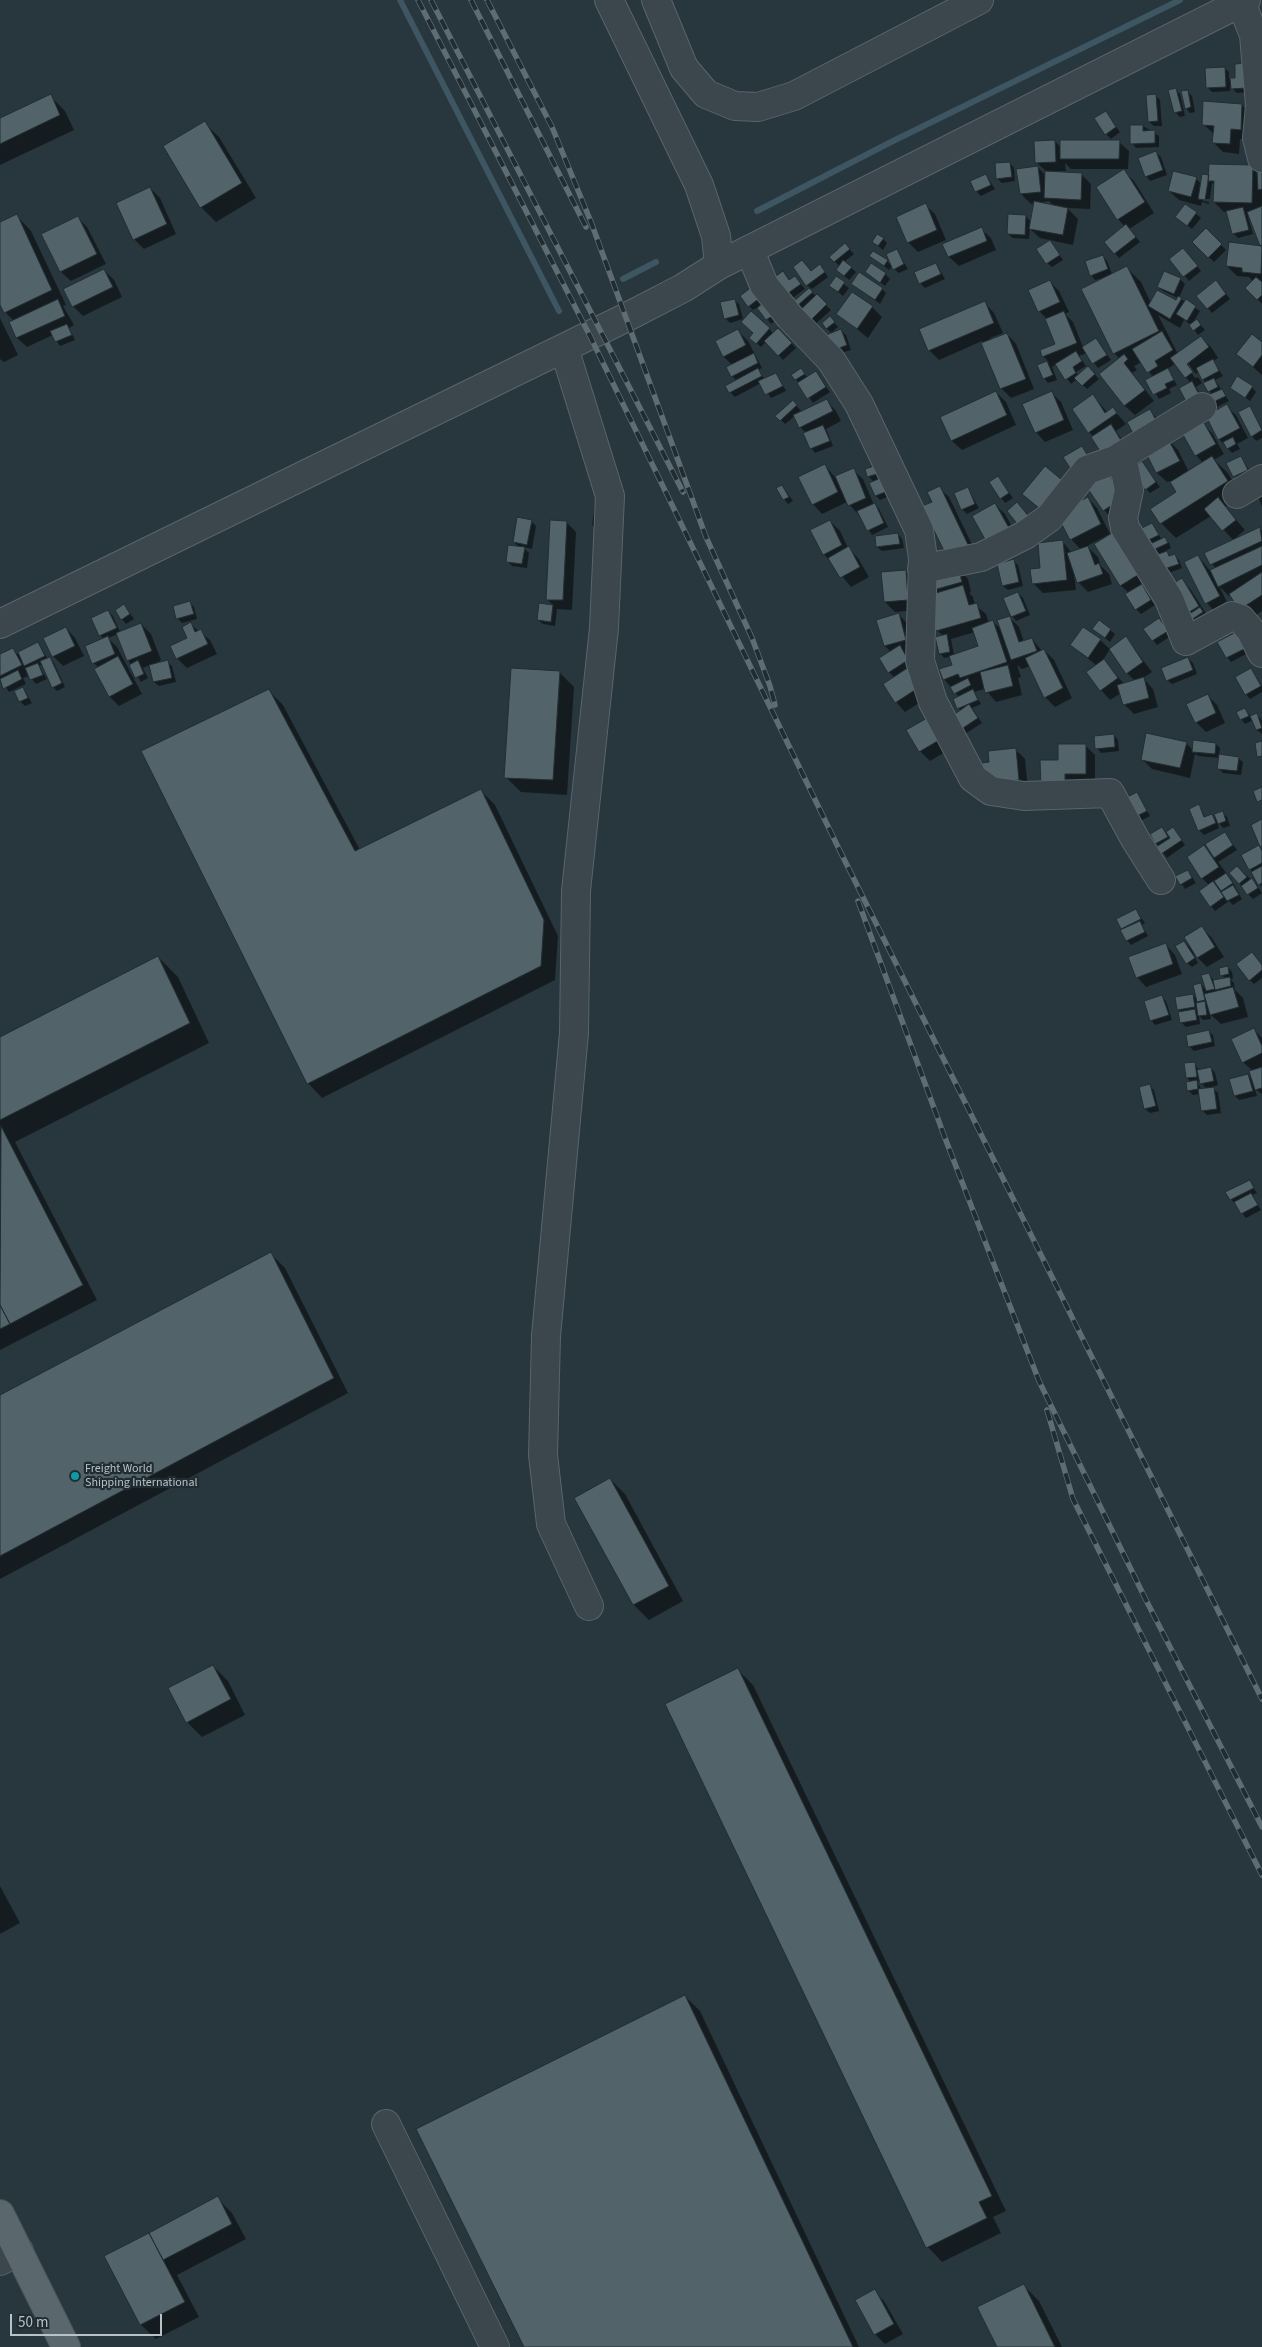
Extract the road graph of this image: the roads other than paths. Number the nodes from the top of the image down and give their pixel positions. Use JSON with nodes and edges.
{"nodes":[{"id":1,"x":609,"y":0,"type":"edge"},
{"id":2,"x":656,"y":0,"type":"edge"},
{"id":3,"x":979,"y":0,"type":"edge"},
{"id":4,"x":1243,"y":1,"type":"edge"},
{"id":5,"x":1262,"y":158,"type":"edge"},
{"id":6,"x":750,"y":251,"type":"junction"},
{"id":7,"x":719,"y":266,"type":"junction"},
{"id":8,"x":564,"y":348,"type":"junction"},
{"id":9,"x":1202,"y":407,"type":"dead end"},
{"id":10,"x":1122,"y":456,"type":"junction"},
{"id":11,"x":1262,"y":479,"type":"edge"},
{"id":12,"x":1238,"y":494,"type":"dead end"},
{"id":13,"x":922,"y":568,"type":"junction"},
{"id":14,"x":2,"y":618,"type":"edge"},
{"id":15,"x":1262,"y":653,"type":"edge"},
{"id":16,"x":1161,"y":880,"type":"dead end"},
{"id":17,"x":589,"y":1606,"type":"dead end"},
{"id":18,"x":386,"y":2124,"type":"dead end"},
{"id":19,"x":0,"y":2214,"type":"edge"},
{"id":20,"x":9,"y":2256,"type":"edge"},
{"id":21,"x":66,"y":2347,"type":"edge"},
{"id":22,"x":495,"y":2347,"type":"edge"}],
"edges":[{"from":1,"to":7,"type":"street"},
{"from":2,"to":3,"type":"street"},
{"from":4,"to":5,"type":"street"},
{"from":4,"to":6,"type":"street"},
{"from":6,"to":7,"type":"street"},
{"from":6,"to":13,"type":"street"},
{"from":7,"to":8,"type":"street"},
{"from":8,"to":14,"type":"street"},
{"from":8,"to":17,"type":"street"},
{"from":9,"to":10,"type":"street"},
{"from":10,"to":13,"type":"street"},
{"from":10,"to":15,"type":"street"},
{"from":11,"to":12,"type":"street"},
{"from":13,"to":16,"type":"street"},
{"from":18,"to":22,"type":"street"},
{"from":19,"to":20,"type":"main road"},
{"from":20,"to":21,"type":"main road"}]}
